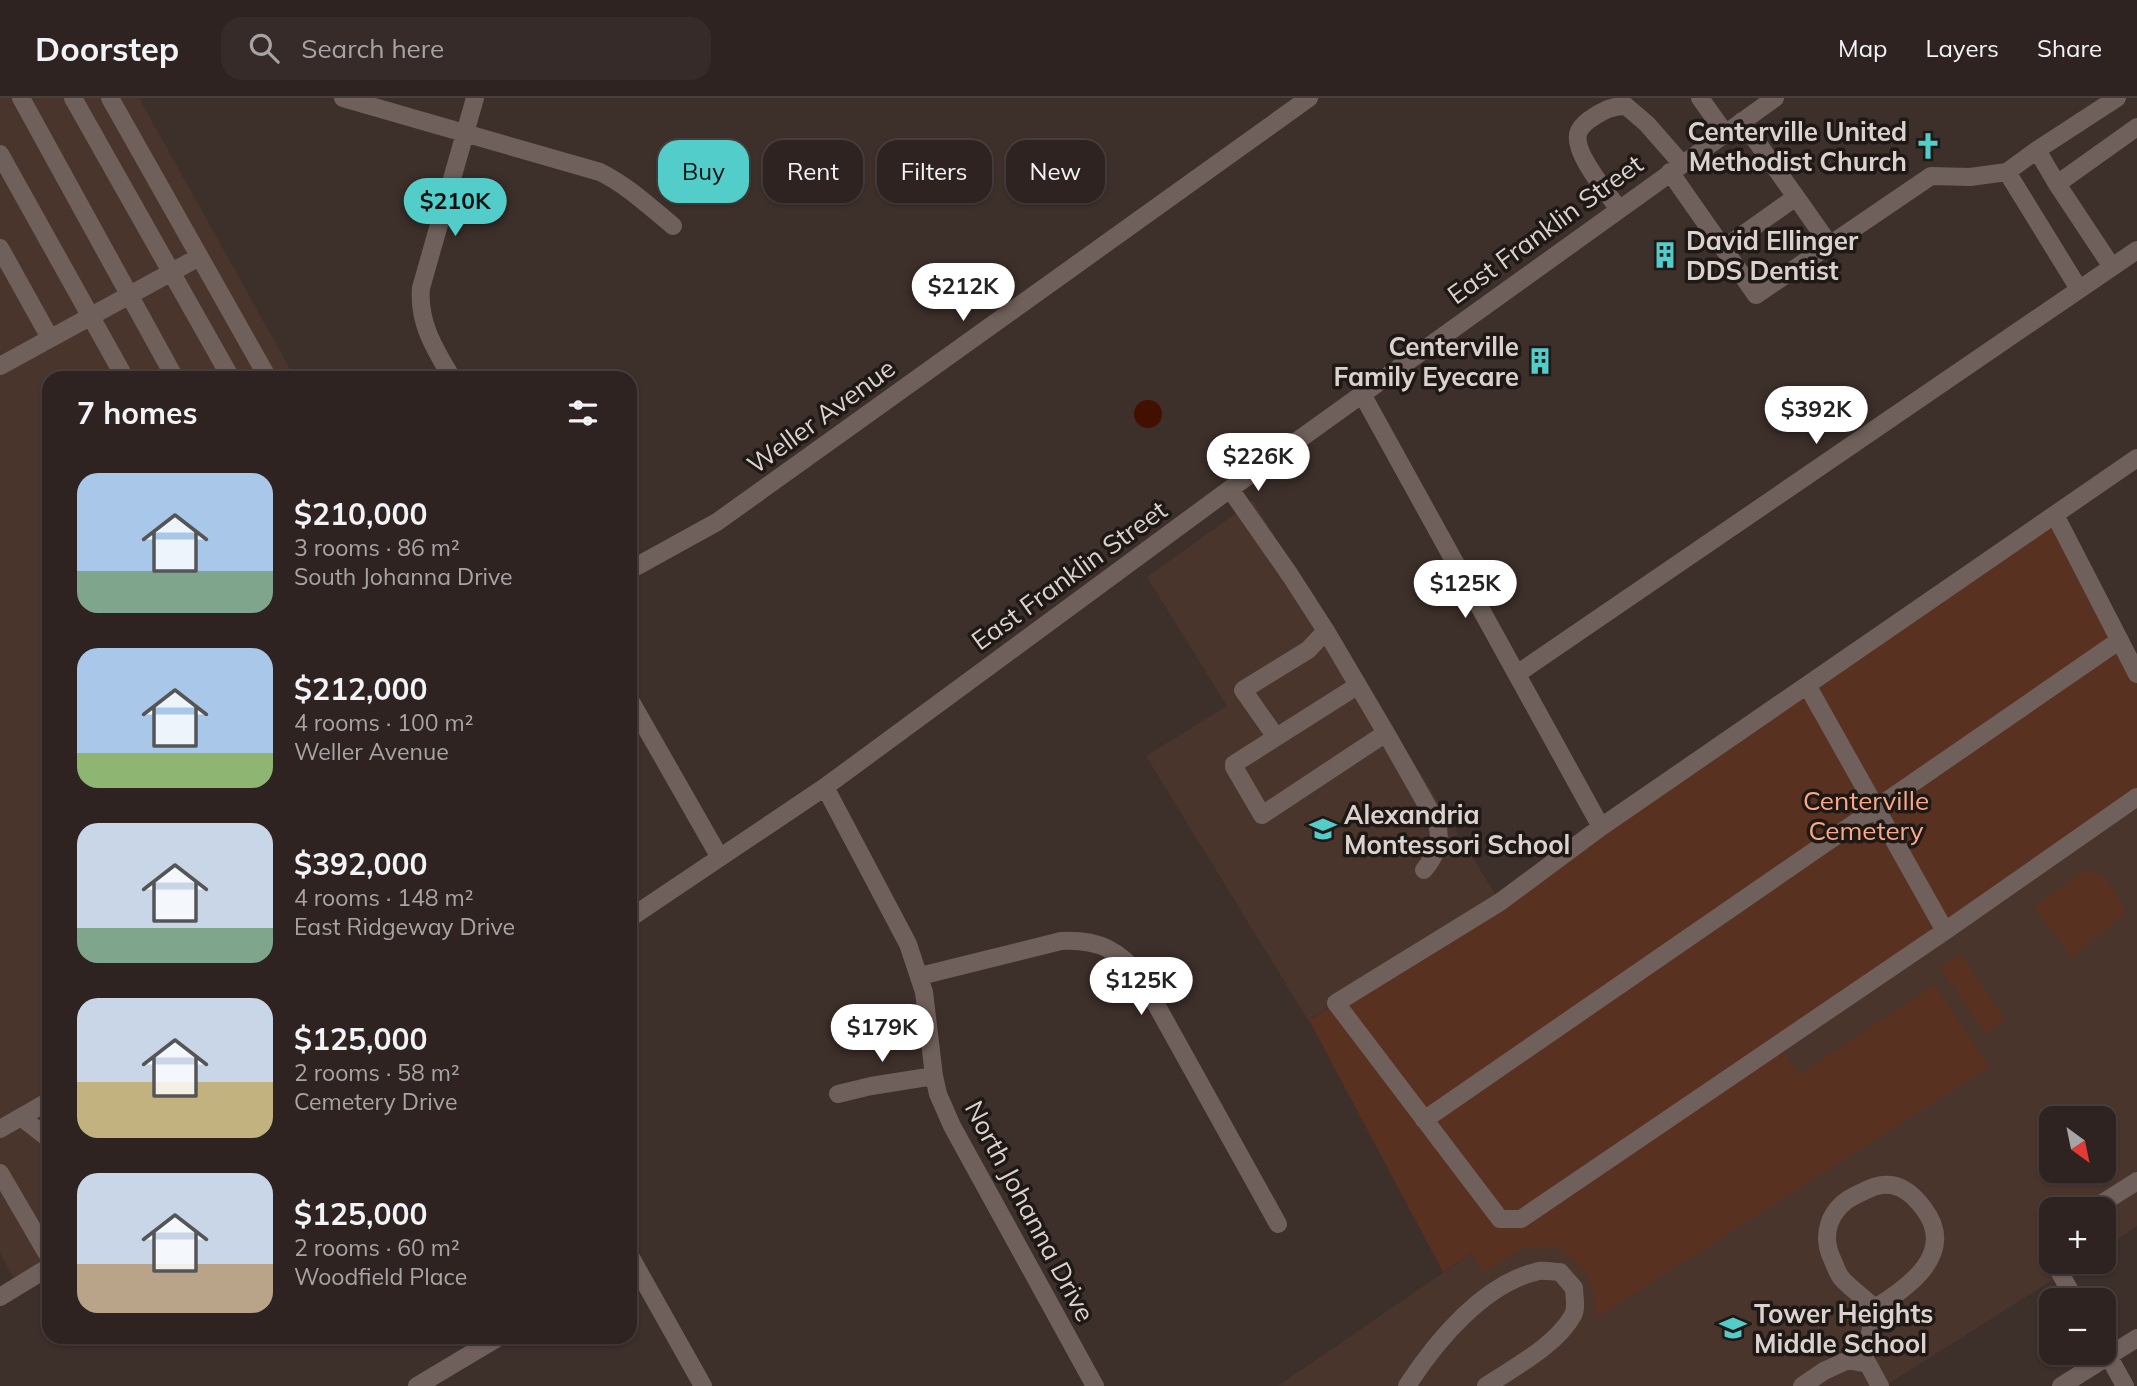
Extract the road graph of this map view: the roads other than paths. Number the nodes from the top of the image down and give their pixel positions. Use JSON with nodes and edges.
{"nodes":[{"id":1,"x":21,"y":98,"type":"edge"},
{"id":2,"x":73,"y":98,"type":"edge"},
{"id":3,"x":110,"y":98,"type":"edge"},
{"id":4,"x":343,"y":98,"type":"edge"},
{"id":5,"x":475,"y":98,"type":"edge"},
{"id":6,"x":1309,"y":98,"type":"edge"},
{"id":7,"x":1700,"y":98,"type":"edge"},
{"id":8,"x":1775,"y":98,"type":"edge"},
{"id":9,"x":2117,"y":98,"type":"edge"},
{"id":10,"x":1742,"y":121,"type":"junction"},
{"id":11,"x":2137,"y":127,"type":"edge"},
{"id":12,"x":1725,"y":133,"type":"junction"},
{"id":13,"x":465,"y":134,"type":"junction"},
{"id":14,"x":2037,"y":150,"type":"junction"},
{"id":15,"x":0,"y":154,"type":"edge"},
{"id":16,"x":1676,"y":168,"type":"junction"},
{"id":17,"x":2007,"y":172,"type":"junction"},
{"id":18,"x":2057,"y":184,"type":"junction"},
{"id":19,"x":1796,"y":197,"type":"junction"},
{"id":20,"x":1619,"y":209,"type":"junction"},
{"id":21,"x":673,"y":226,"type":"dead end"},
{"id":22,"x":1829,"y":244,"type":"junction"},
{"id":23,"x":0,"y":248,"type":"edge"},
{"id":24,"x":1724,"y":248,"type":"junction"},
{"id":25,"x":2137,"y":250,"type":"edge"},
{"id":26,"x":199,"y":257,"type":"junction"},
{"id":27,"x":2112,"y":267,"type":"junction"},
{"id":28,"x":171,"y":273,"type":"junction"},
{"id":29,"x":2079,"y":289,"type":"junction"},
{"id":30,"x":130,"y":295,"type":"junction"},
{"id":31,"x":91,"y":316,"type":"junction"},
{"id":32,"x":50,"y":338,"type":"junction"},
{"id":33,"x":3,"y":358,"type":"edge"},
{"id":34,"x":121,"y":371,"type":"edge"},
{"id":35,"x":171,"y":371,"type":"edge"},
{"id":36,"x":227,"y":371,"type":"edge"},
{"id":37,"x":264,"y":371,"type":"edge"},
{"id":38,"x":448,"y":371,"type":"edge"},
{"id":39,"x":1362,"y":394,"type":"junction"},
{"id":40,"x":2137,"y":458,"type":"edge"},
{"id":41,"x":1230,"y":489,"type":"junction"},
{"id":42,"x":2055,"y":515,"type":"junction"},
{"id":43,"x":637,"y":566,"type":"edge"},
{"id":44,"x":1326,"y":631,"type":"junction"},
{"id":45,"x":2120,"y":640,"type":"junction"},
{"id":46,"x":1517,"y":674,"type":"junction"},
{"id":47,"x":2137,"y":674,"type":"edge"},
{"id":48,"x":1807,"y":685,"type":"junction"},
{"id":49,"x":1357,"y":686,"type":"junction"},
{"id":50,"x":637,"y":712,"type":"edge"},
{"id":51,"x":1386,"y":733,"type":"junction"},
{"id":52,"x":1276,"y":737,"type":"junction"},
{"id":53,"x":825,"y":787,"type":"junction"},
{"id":54,"x":2137,"y":797,"type":"edge"},
{"id":55,"x":1876,"y":808,"type":"junction"},
{"id":56,"x":1601,"y":827,"type":"junction"},
{"id":57,"x":719,"y":856,"type":"junction"},
{"id":58,"x":1424,"y":870,"type":"dead end"},
{"id":59,"x":637,"y":913,"type":"edge"},
{"id":60,"x":1945,"y":931,"type":"junction"},
{"id":61,"x":920,"y":976,"type":"junction"},
{"id":62,"x":934,"y":1076,"type":"junction"},
{"id":63,"x":838,"y":1094,"type":"dead end"},
{"id":64,"x":42,"y":1105,"type":"edge"},
{"id":65,"x":21,"y":1117,"type":"junction"},
{"id":66,"x":1424,"y":1120,"type":"junction"},
{"id":67,"x":0,"y":1129,"type":"edge"},
{"id":68,"x":42,"y":1134,"type":"edge"},
{"id":69,"x":0,"y":1172,"type":"edge"},
{"id":70,"x":2137,"y":1181,"type":"edge"},
{"id":71,"x":2112,"y":1197,"type":"edge"},
{"id":72,"x":1278,"y":1224,"type":"dead end"},
{"id":73,"x":42,"y":1245,"type":"edge"},
{"id":74,"x":637,"y":1269,"type":"edge"},
{"id":75,"x":42,"y":1271,"type":"edge"},
{"id":76,"x":0,"y":1297,"type":"edge"},
{"id":77,"x":1875,"y":1308,"type":"junction"},
{"id":78,"x":2137,"y":1338,"type":"edge"},
{"id":79,"x":487,"y":1344,"type":"edge"},
{"id":80,"x":2116,"y":1347,"type":"edge"},
{"id":81,"x":1864,"y":1363,"type":"junction"},
{"id":82,"x":2089,"y":1365,"type":"edge"},
{"id":83,"x":2113,"y":1365,"type":"edge"},
{"id":84,"x":417,"y":1386,"type":"edge"},
{"id":85,"x":703,"y":1386,"type":"edge"},
{"id":86,"x":1095,"y":1386,"type":"edge"},
{"id":87,"x":1407,"y":1386,"type":"edge"},
{"id":88,"x":1486,"y":1386,"type":"edge"},
{"id":89,"x":1802,"y":1386,"type":"edge"},
{"id":90,"x":1880,"y":1386,"type":"edge"},
{"id":91,"x":2061,"y":1386,"type":"edge"},
{"id":92,"x":2125,"y":1386,"type":"edge"}],
"edges":[{"from":1,"to":30,"type":"street"},
{"from":2,"to":28,"type":"street"},
{"from":3,"to":26,"type":"street"},
{"from":4,"to":13,"type":"street"},
{"from":5,"to":13,"type":"street"},
{"from":6,"to":43,"type":"street","name":"Weller Avenue"},
{"from":7,"to":12,"type":"street"},
{"from":8,"to":10,"type":"street","name":"East Franklin Street"},
{"from":9,"to":14,"type":"street"},
{"from":10,"to":12,"type":"street","name":"East Franklin Street"},
{"from":10,"to":19,"type":"street"},
{"from":11,"to":18,"type":"street"},
{"from":12,"to":16,"type":"street","name":"East Franklin Street"},
{"from":13,"to":21,"type":"street"},
{"from":13,"to":38,"type":"street"},
{"from":14,"to":17,"type":"street"},
{"from":14,"to":18,"type":"street"},
{"from":15,"to":31,"type":"street"},
{"from":16,"to":20,"type":"street","name":"East Franklin Street"},
{"from":16,"to":20,"type":"street"},
{"from":16,"to":24,"type":"street"},
{"from":17,"to":22,"type":"street"},
{"from":17,"to":29,"type":"street"},
{"from":18,"to":27,"type":"street"},
{"from":19,"to":22,"type":"street"},
{"from":19,"to":24,"type":"street"},
{"from":20,"to":39,"type":"street","name":"East Franklin Street"},
{"from":22,"to":24,"type":"street"},
{"from":23,"to":32,"type":"street"},
{"from":25,"to":27,"type":"street"},
{"from":26,"to":28,"type":"street"},
{"from":26,"to":37,"type":"street"},
{"from":27,"to":29,"type":"street"},
{"from":28,"to":30,"type":"street"},
{"from":28,"to":36,"type":"street"},
{"from":29,"to":46,"type":"street"},
{"from":30,"to":31,"type":"street"},
{"from":30,"to":35,"type":"street"},
{"from":31,"to":32,"type":"street"},
{"from":31,"to":34,"type":"street"},
{"from":32,"to":33,"type":"street"},
{"from":39,"to":41,"type":"street","name":"East Franklin Street"},
{"from":39,"to":46,"type":"street"},
{"from":40,"to":42,"type":"street"},
{"from":41,"to":44,"type":"street"},
{"from":41,"to":53,"type":"street","name":"East Franklin Street"},
{"from":42,"to":45,"type":"street"},
{"from":42,"to":48,"type":"street"},
{"from":44,"to":49,"type":"street"},
{"from":44,"to":52,"type":"street"},
{"from":45,"to":47,"type":"street"},
{"from":45,"to":55,"type":"street"},
{"from":46,"to":56,"type":"street"},
{"from":48,"to":55,"type":"street"},
{"from":48,"to":56,"type":"street"},
{"from":49,"to":51,"type":"street"},
{"from":49,"to":52,"type":"street"},
{"from":50,"to":57,"type":"street"},
{"from":51,"to":52,"type":"street"},
{"from":51,"to":58,"type":"street"},
{"from":53,"to":57,"type":"street","name":"East Franklin Street"},
{"from":53,"to":61,"type":"street","name":"North Johanna Drive"},
{"from":54,"to":60,"type":"street"},
{"from":55,"to":60,"type":"street"},
{"from":55,"to":66,"type":"street"},
{"from":56,"to":66,"type":"street"},
{"from":57,"to":59,"type":"street","name":"East Franklin Street"},
{"from":60,"to":66,"type":"street"},
{"from":61,"to":62,"type":"street","name":"North Johanna Drive"},
{"from":61,"to":72,"type":"street"},
{"from":62,"to":63,"type":"street"},
{"from":62,"to":86,"type":"street","name":"North Johanna Drive"},
{"from":64,"to":65,"type":"street"},
{"from":65,"to":67,"type":"street"},
{"from":65,"to":68,"type":"street"},
{"from":69,"to":73,"type":"street"},
{"from":70,"to":71,"type":"street"},
{"from":74,"to":85,"type":"street"},
{"from":75,"to":76,"type":"street"},
{"from":77,"to":77,"type":"street"},
{"from":77,"to":81,"type":"street"},
{"from":78,"to":80,"type":"street"},
{"from":79,"to":84,"type":"street"},
{"from":81,"to":89,"type":"street"},
{"from":81,"to":90,"type":"street"},
{"from":82,"to":91,"type":"street"},
{"from":83,"to":92,"type":"street"},
{"from":87,"to":88,"type":"street"}]}
